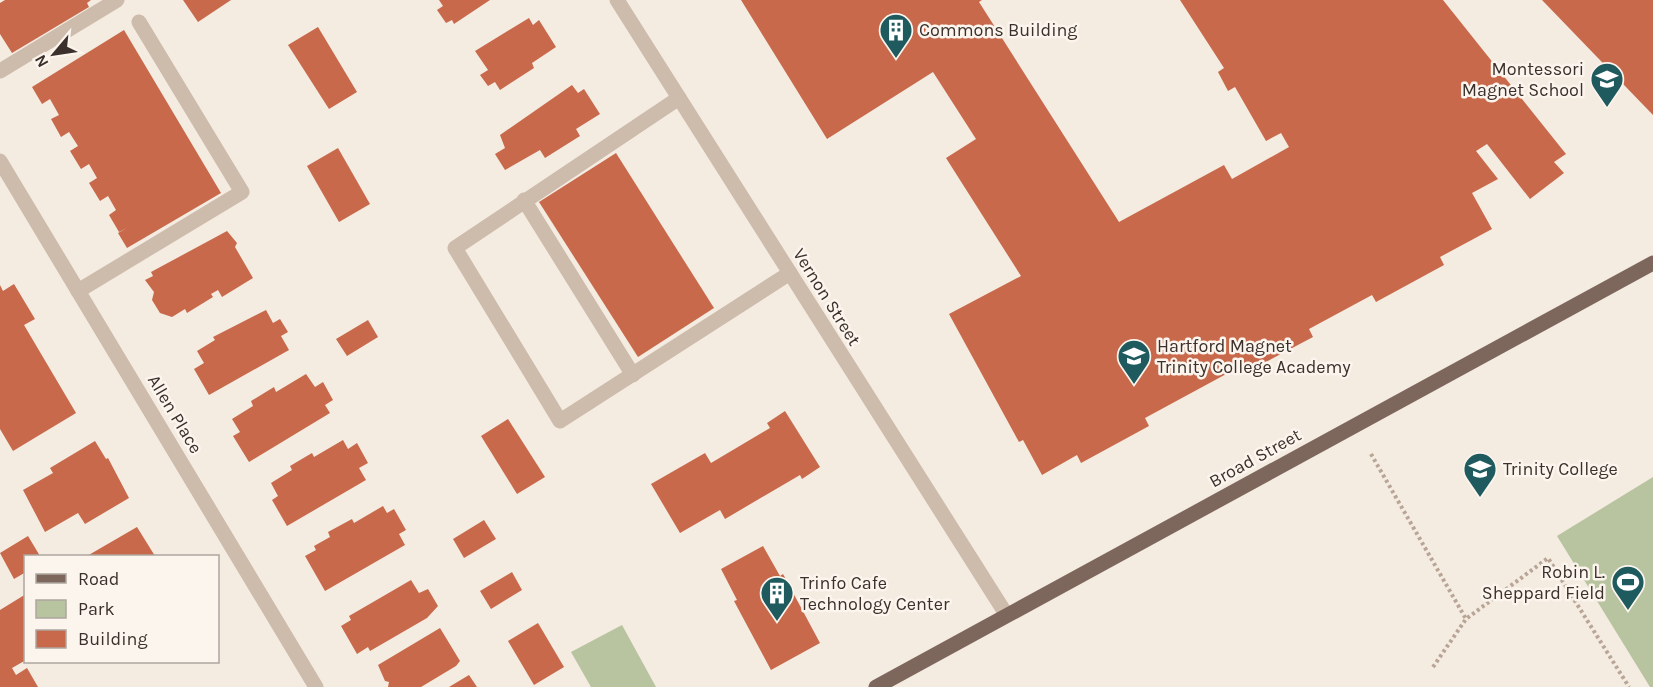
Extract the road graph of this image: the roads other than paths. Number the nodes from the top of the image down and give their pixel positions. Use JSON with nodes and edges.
{"nodes":[{"id":1,"x":117,"y":0,"type":"edge"},
{"id":2,"x":617,"y":0,"type":"edge"},
{"id":3,"x":139,"y":22,"type":"dead end"},
{"id":4,"x":0,"y":71,"type":"edge"},
{"id":5,"x":679,"y":98,"type":"junction"},
{"id":6,"x":0,"y":160,"type":"edge"},
{"id":7,"x":524,"y":200,"type":"junction"},
{"id":8,"x":1653,"y":263,"type":"edge"},
{"id":9,"x":790,"y":273,"type":"junction"},
{"id":10,"x":78,"y":291,"type":"junction"},
{"id":11,"x":633,"y":375,"type":"junction"},
{"id":12,"x":1006,"y":614,"type":"junction"},
{"id":13,"x":316,"y":687,"type":"edge"},
{"id":14,"x":876,"y":687,"type":"edge"}],
"edges":[{"from":1,"to":4,"type":"street"},
{"from":2,"to":5,"type":"street","name":"Vernon Street"},
{"from":3,"to":10,"type":"street"},
{"from":5,"to":7,"type":"street"},
{"from":5,"to":9,"type":"street","name":"Vernon Street"},
{"from":6,"to":10,"type":"street","name":"Allen Place"},
{"from":7,"to":11,"type":"street"},
{"from":7,"to":11,"type":"street"},
{"from":8,"to":12,"type":"main road","name":"Broad Street"},
{"from":9,"to":11,"type":"street"},
{"from":9,"to":12,"type":"street","name":"Vernon Street"},
{"from":10,"to":13,"type":"street","name":"Allen Place"},
{"from":12,"to":14,"type":"main road","name":"Broad Street"}]}
